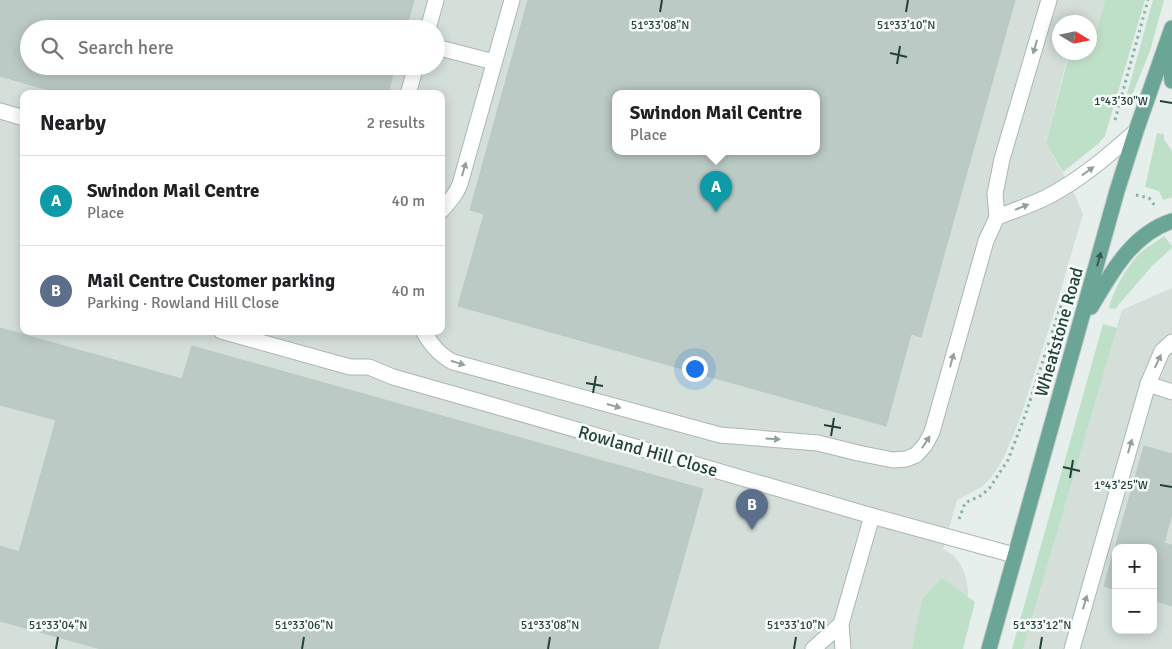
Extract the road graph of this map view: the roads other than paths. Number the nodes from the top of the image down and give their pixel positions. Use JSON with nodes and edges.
{"nodes":[{"id":1,"x":436,"y":0,"type":"edge"},
{"id":2,"x":512,"y":0,"type":"edge"},
{"id":3,"x":1049,"y":0,"type":"edge"},
{"id":4,"x":430,"y":20,"type":"edge"},
{"id":5,"x":1170,"y":34,"type":"edge"},
{"id":6,"x":445,"y":48,"type":"edge"},
{"id":7,"x":494,"y":62,"type":"junction"},
{"id":8,"x":413,"y":75,"type":"edge"},
{"id":9,"x":1172,"y":81,"type":"edge"},
{"id":10,"x":409,"y":90,"type":"edge"},
{"id":11,"x":0,"y":111,"type":"edge"},
{"id":12,"x":20,"y":117,"type":"edge"},
{"id":13,"x":1136,"y":131,"type":"junction"},
{"id":14,"x":445,"y":206,"type":"edge"},
{"id":15,"x":997,"y":217,"type":"junction"},
{"id":16,"x":1172,"y":222,"type":"edge"},
{"id":17,"x":1081,"y":323,"type":"junction"},
{"id":18,"x":235,"y":335,"type":"edge"},
{"id":19,"x":426,"y":335,"type":"edge"},
{"id":20,"x":1172,"y":342,"type":"edge"},
{"id":21,"x":1148,"y":384,"type":"junction"},
{"id":22,"x":1172,"y":392,"type":"edge"},
{"id":23,"x":872,"y":516,"type":"junction"},
{"id":24,"x":1014,"y":555,"type":"junction"},
{"id":25,"x":842,"y":624,"type":"junction"},
{"id":26,"x":813,"y":649,"type":"edge"},
{"id":27,"x":843,"y":649,"type":"edge"},
{"id":28,"x":989,"y":649,"type":"edge"},
{"id":29,"x":1072,"y":649,"type":"edge"}],
"edges":[{"from":1,"to":4,"type":"street"},
{"from":2,"to":7,"type":"street"},
{"from":3,"to":15,"type":"street","one_way":true},
{"from":5,"to":9,"type":"main road"},
{"from":5,"to":13,"type":"main road","name":"Wheatstone Road"},
{"from":6,"to":7,"type":"street"},
{"from":14,"to":7,"type":"street","one_way":true},
{"from":8,"to":10,"type":"street"},
{"from":11,"to":12,"type":"street"},
{"from":15,"to":13,"type":"street","one_way":true},
{"from":17,"to":13,"type":"main road","name":"Wheatstone Road","one_way":true},
{"from":19,"to":15,"type":"street","one_way":true},
{"from":16,"to":17,"type":"main road"},
{"from":17,"to":24,"type":"main road","name":"Wheatstone Road"},
{"from":18,"to":23,"type":"street","name":"Rowland Hill Close"},
{"from":21,"to":20,"type":"street","one_way":true},
{"from":21,"to":22,"type":"street"},
{"from":29,"to":21,"type":"street","one_way":true},
{"from":23,"to":24,"type":"street","name":"Rowland Hill Close"},
{"from":23,"to":25,"type":"street"},
{"from":24,"to":28,"type":"main road","name":"Wheatstone Road"},
{"from":25,"to":26,"type":"street"},
{"from":25,"to":27,"type":"street"}]}
